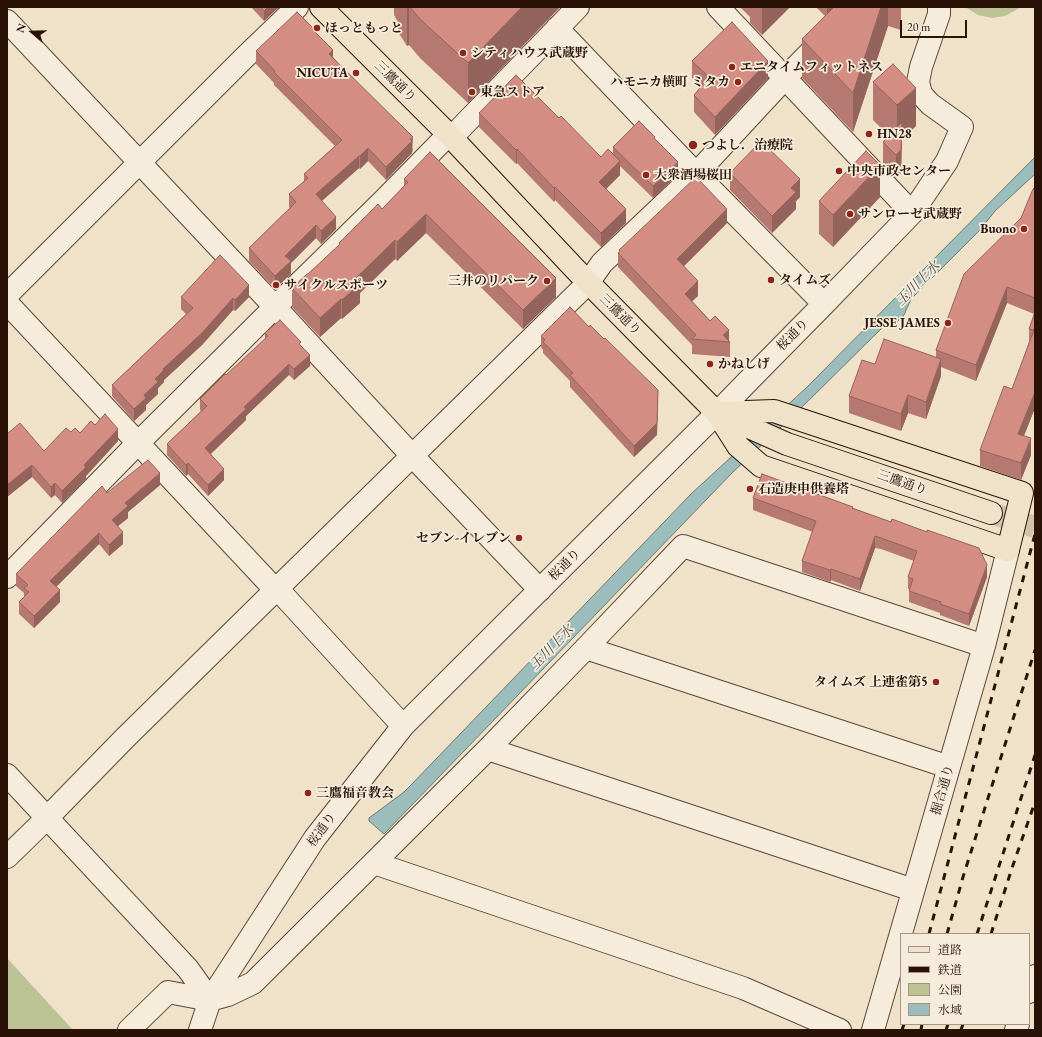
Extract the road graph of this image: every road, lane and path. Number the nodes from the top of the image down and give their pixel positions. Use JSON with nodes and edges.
{"nodes":[{"id":1,"x":14,"y":7,"type":"edge"},
{"id":2,"x":298,"y":7,"type":"edge"},
{"id":3,"x":320,"y":7,"type":"edge"},
{"id":4,"x":578,"y":7,"type":"edge"},
{"id":5,"x":718,"y":7,"type":"edge"},
{"id":6,"x":855,"y":7,"type":"edge"},
{"id":7,"x":939,"y":7,"type":"edge"},
{"id":8,"x":7,"y":14,"type":"edge"},
{"id":9,"x":7,"y":21,"type":"edge"},
{"id":10,"x":557,"y":28,"type":"junction"},
{"id":11,"x":785,"y":78,"type":"junction"},
{"id":12,"x":450,"y":136,"type":"junction"},
{"id":13,"x":140,"y":162,"type":"junction"},
{"id":14,"x":696,"y":174,"type":"junction"},
{"id":15,"x":912,"y":213,"type":"junction"},
{"id":16,"x":588,"y":283,"type":"junction"},
{"id":17,"x":7,"y":295,"type":"edge"},
{"id":18,"x":7,"y":303,"type":"edge"},
{"id":19,"x":824,"y":304,"type":"junction"},
{"id":20,"x":275,"y":307,"type":"junction"},
{"id":21,"x":717,"y":413,"type":"junction"},
{"id":22,"x":138,"y":443,"type":"junction"},
{"id":23,"x":412,"y":455,"type":"junction"},
{"id":24,"x":991,"y":513,"type":"tunnel mouth"},
{"id":25,"x":1008,"y":550,"type":"junction"},
{"id":26,"x":7,"y":577,"type":"edge"},
{"id":27,"x":277,"y":590,"type":"junction"},
{"id":28,"x":540,"y":590,"type":"junction"},
{"id":29,"x":984,"y":646,"type":"junction"},
{"id":30,"x":586,"y":648,"type":"junction"},
{"id":31,"x":403,"y":726,"type":"junction"},
{"id":32,"x":488,"y":749,"type":"junction"},
{"id":33,"x":950,"y":767,"type":"junction"},
{"id":34,"x":7,"y":774,"type":"edge"},
{"id":35,"x":47,"y":818,"type":"junction"},
{"id":36,"x":7,"y":857,"type":"edge"},
{"id":37,"x":374,"y":863,"type":"junction"},
{"id":38,"x":913,"y":890,"type":"junction"},
{"id":39,"x":901,"y":933,"type":"edge"},
{"id":40,"x":900,"y":936,"type":"edge"},
{"id":41,"x":1035,"y":976,"type":"edge"},
{"id":42,"x":1030,"y":989,"type":"edge"},
{"id":43,"x":210,"y":1000,"type":"junction"},
{"id":44,"x":129,"y":1030,"type":"edge"},
{"id":45,"x":200,"y":1030,"type":"edge"},
{"id":46,"x":840,"y":1030,"type":"edge"},
{"id":47,"x":873,"y":1030,"type":"edge"}],
"edges":[{"from":1,"to":8,"type":"street"},
{"from":2,"to":13,"type":"street"},
{"from":3,"to":12,"type":"main road","name":"三鷹通り"},
{"from":4,"to":10,"type":"street"},
{"from":5,"to":11,"type":"street"},
{"from":6,"to":11,"type":"street"},
{"from":7,"to":15,"type":"street","name":"桜通り"},
{"from":9,"to":13,"type":"street"},
{"from":10,"to":12,"type":"street"},
{"from":10,"to":14,"type":"street"},
{"from":11,"to":14,"type":"street"},
{"from":11,"to":15,"type":"street"},
{"from":12,"to":16,"type":"main road","name":"三鷹通り"},
{"from":12,"to":20,"type":"street"},
{"from":13,"to":17,"type":"street"},
{"from":13,"to":20,"type":"street"},
{"from":14,"to":16,"type":"street"},
{"from":14,"to":19,"type":"street"},
{"from":15,"to":19,"type":"street","name":"桜通り"},
{"from":16,"to":21,"type":"main road","name":"三鷹通り"},
{"from":16,"to":23,"type":"street"},
{"from":18,"to":22,"type":"street"},
{"from":19,"to":21,"type":"street","name":"桜通り"},
{"from":20,"to":22,"type":"street"},
{"from":20,"to":23,"type":"street"},
{"from":21,"to":24,"type":"main road","name":"三鷹通り"},
{"from":21,"to":25,"type":"main road"},
{"from":21,"to":25,"type":"main road"},
{"from":21,"to":28,"type":"street","name":"桜通り"},
{"from":22,"to":26,"type":"street"},
{"from":22,"to":27,"type":"street"},
{"from":23,"to":27,"type":"street"},
{"from":23,"to":28,"type":"street"},
{"from":25,"to":29,"type":"street","name":"掘合通り"},
{"from":27,"to":31,"type":"street"},
{"from":27,"to":35,"type":"street"},
{"from":28,"to":31,"type":"street","name":"桜通り"},
{"from":29,"to":30,"type":"street"},
{"from":29,"to":33,"type":"street","name":"掘合通り"},
{"from":30,"to":32,"type":"street"},
{"from":30,"to":33,"type":"street"},
{"from":31,"to":43,"type":"street","name":"桜通り"},
{"from":32,"to":37,"type":"street"},
{"from":32,"to":38,"type":"street"},
{"from":33,"to":38,"type":"street","name":"掘合通り"},
{"from":34,"to":35,"type":"street"},
{"from":35,"to":36,"type":"street"},
{"from":35,"to":43,"type":"street"},
{"from":37,"to":43,"type":"street"},
{"from":37,"to":46,"type":"street"},
{"from":38,"to":39,"type":"street","name":"掘合通り"},
{"from":40,"to":47,"type":"street","name":"掘合通り"},
{"from":41,"to":42,"type":"street"},
{"from":43,"to":44,"type":"street"},
{"from":43,"to":45,"type":"street","name":"桜通り"}]}
